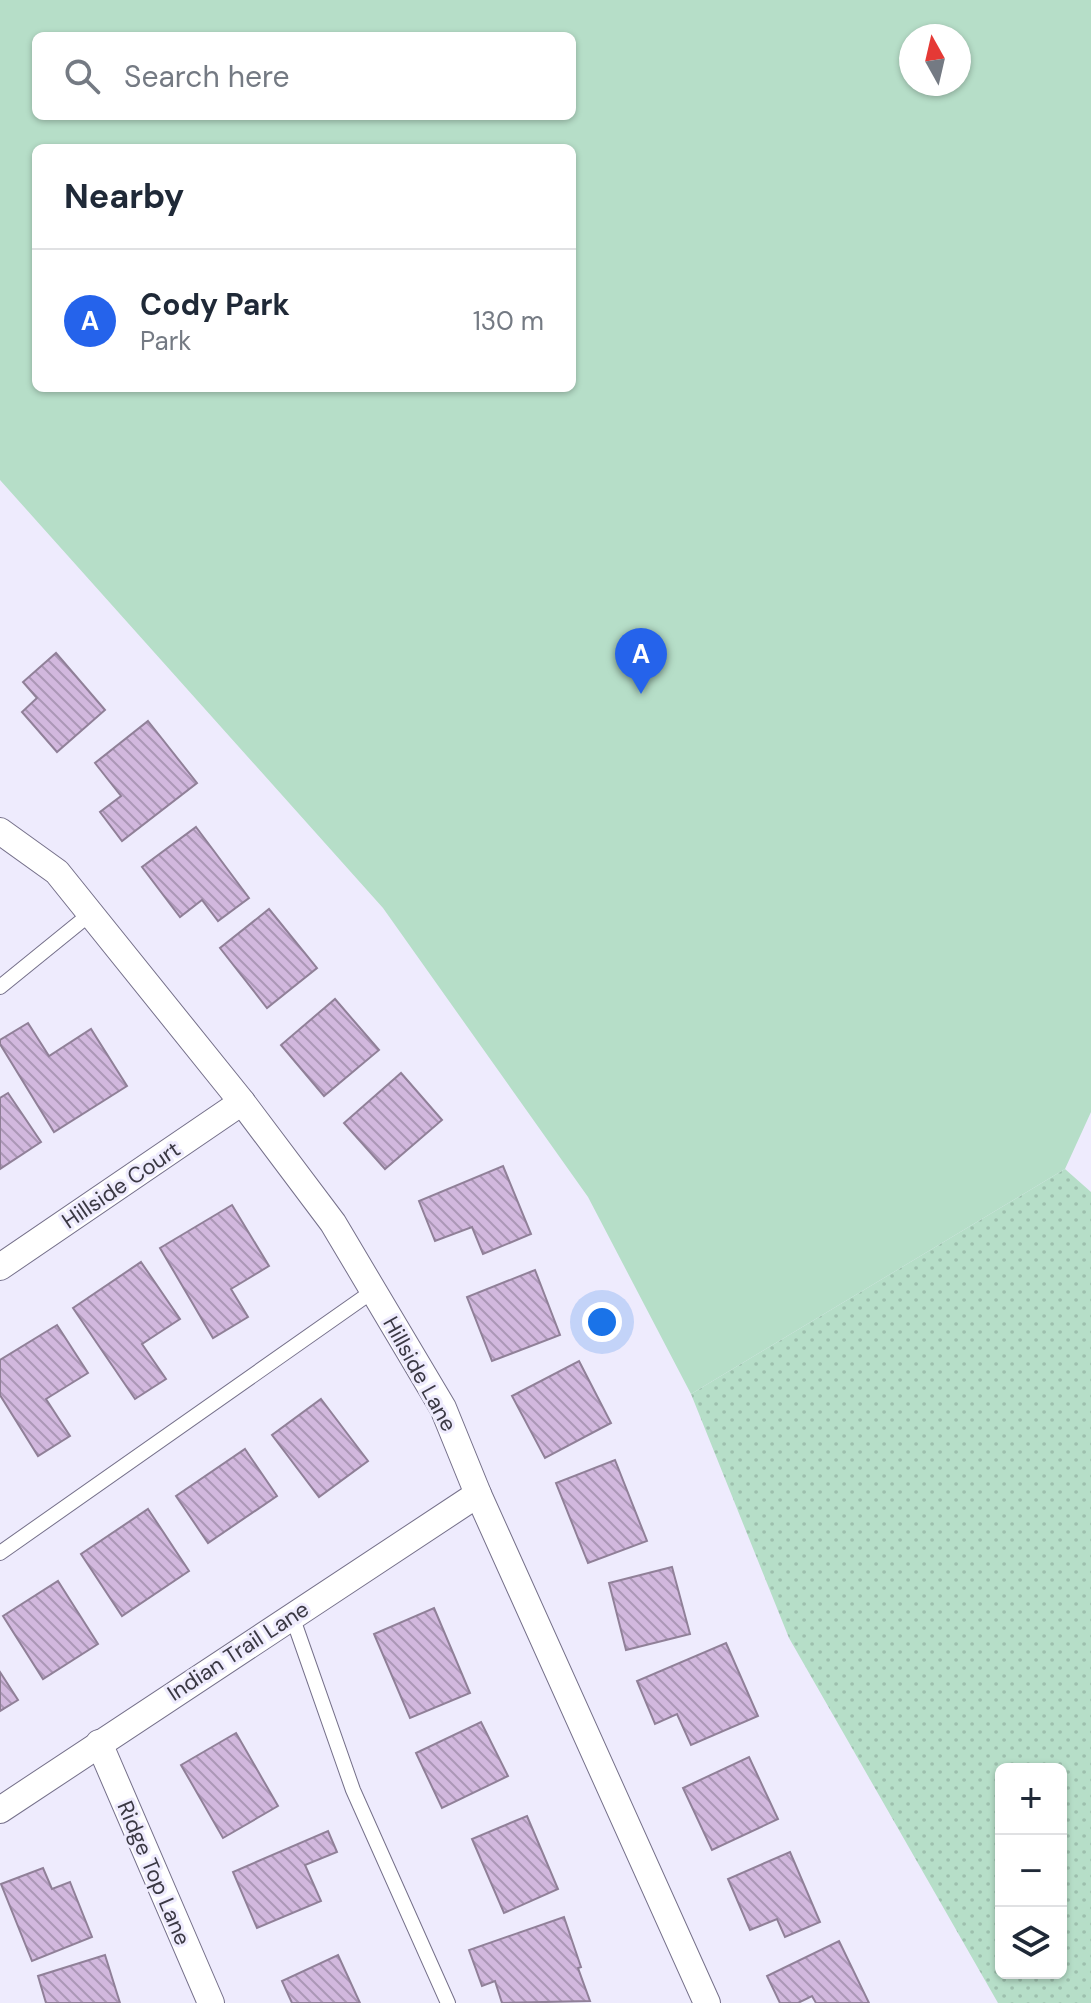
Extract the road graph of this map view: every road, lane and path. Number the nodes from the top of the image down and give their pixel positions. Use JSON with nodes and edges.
{"nodes":[{"id":1,"x":0,"y":831,"type":"edge"},
{"id":2,"x":90,"y":914,"type":"junction"},
{"id":3,"x":0,"y":987,"type":"edge"},
{"id":4,"x":242,"y":1102,"type":"junction"},
{"id":5,"x":0,"y":1267,"type":"edge"},
{"id":6,"x":373,"y":1291,"type":"junction"},
{"id":7,"x":478,"y":1494,"type":"junction"},
{"id":8,"x":0,"y":1553,"type":"edge"},
{"id":9,"x":292,"y":1616,"type":"junction"},
{"id":10,"x":99,"y":1743,"type":"junction"},
{"id":11,"x":0,"y":1810,"type":"edge"},
{"id":12,"x":211,"y":2003,"type":"edge"},
{"id":13,"x":448,"y":2003,"type":"edge"},
{"id":14,"x":707,"y":2003,"type":"edge"}],
"edges":[{"from":1,"to":2,"type":"street","name":"Hillside Lane"},
{"from":2,"to":3,"type":"lane"},
{"from":2,"to":4,"type":"street","name":"Hillside Lane"},
{"from":4,"to":5,"type":"street","name":"Hillside Court"},
{"from":4,"to":6,"type":"street","name":"Hillside Lane"},
{"from":6,"to":7,"type":"street","name":"Hillside Lane"},
{"from":6,"to":8,"type":"lane"},
{"from":7,"to":9,"type":"street","name":"Indian Trail Lane"},
{"from":7,"to":14,"type":"street","name":"Hillside Lane"},
{"from":9,"to":10,"type":"street","name":"Indian Trail Lane"},
{"from":9,"to":13,"type":"lane"},
{"from":10,"to":11,"type":"street","name":"Indian Trail Lane"},
{"from":10,"to":12,"type":"street","name":"Ridge Top Lane"}]}
